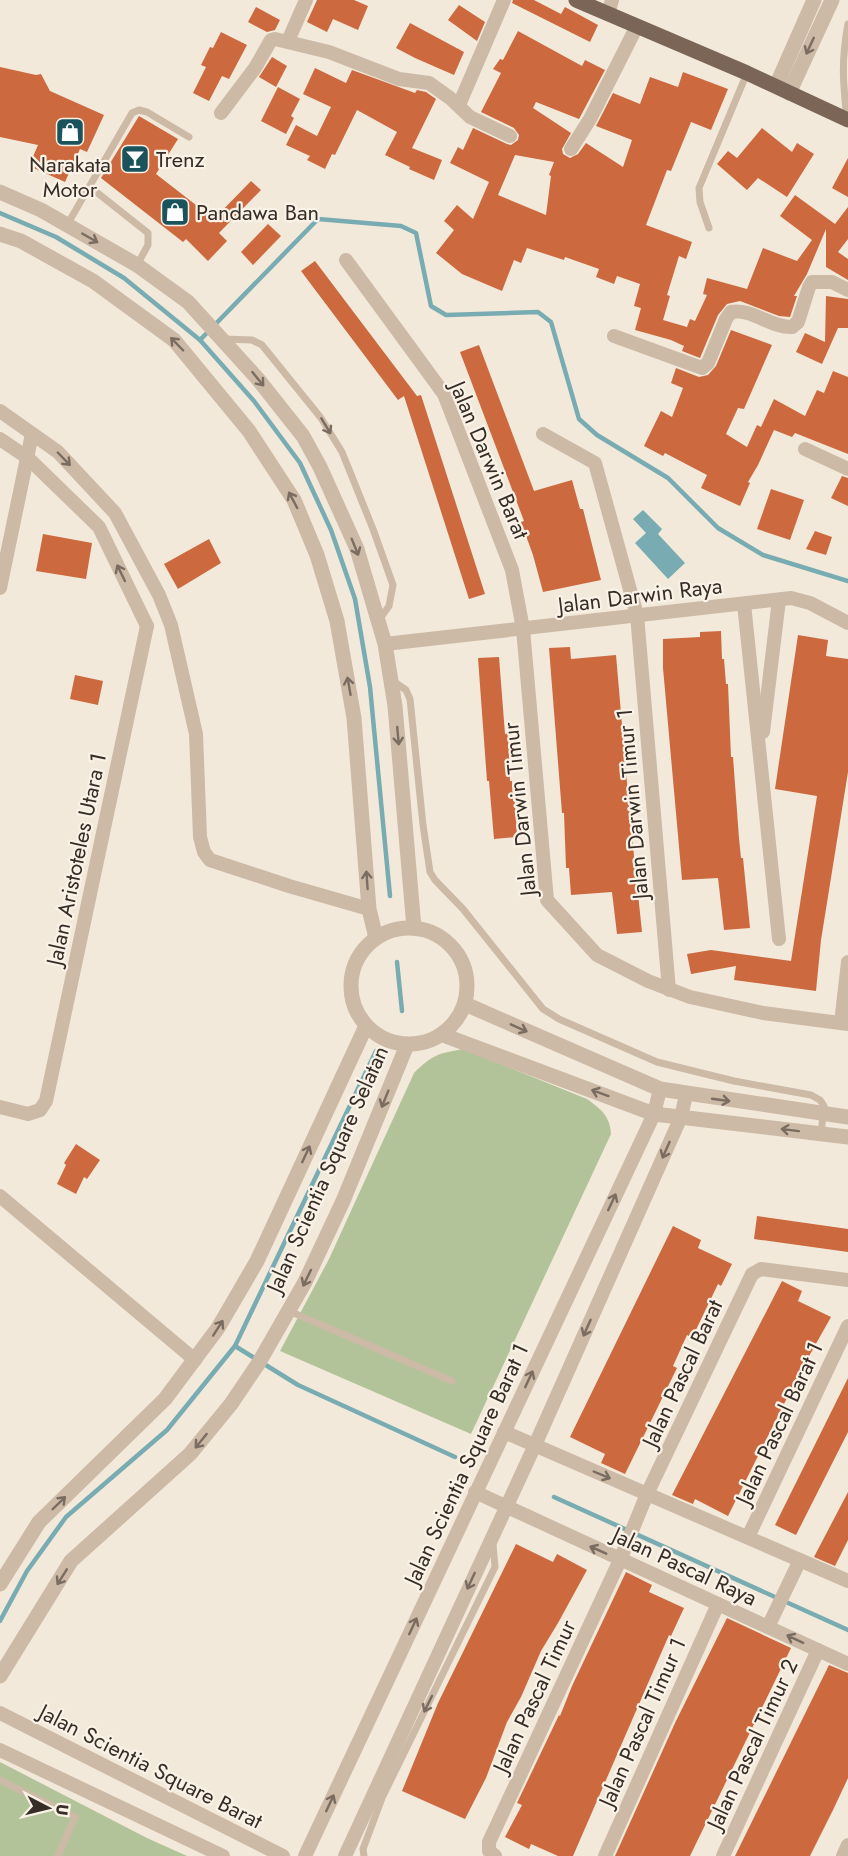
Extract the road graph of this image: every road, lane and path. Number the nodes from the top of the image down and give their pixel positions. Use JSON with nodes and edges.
{"nodes":[{"id":1,"x":306,"y":0,"type":"edge"},
{"id":2,"x":504,"y":0,"type":"edge"},
{"id":3,"x":576,"y":0,"type":"edge"},
{"id":4,"x":814,"y":0,"type":"edge"},
{"id":5,"x":832,"y":0,"type":"edge"},
{"id":6,"x":610,"y":7,"type":"edge"},
{"id":7,"x":848,"y":24,"type":"edge"},
{"id":8,"x":637,"y":26,"type":"junction"},
{"id":9,"x":288,"y":41,"type":"junction"},
{"id":10,"x":747,"y":73,"type":"junction"},
{"id":11,"x":782,"y":89,"type":"junction"},
{"id":12,"x":459,"y":105,"type":"junction"},
{"id":13,"x":220,"y":113,"type":"dead end"},
{"id":14,"x":848,"y":119,"type":"edge"},
{"id":15,"x":510,"y":136,"type":"dead end"},
{"id":16,"x":189,"y":137,"type":"dead end"},
{"id":17,"x":572,"y":149,"type":"dead end"},
{"id":18,"x":90,"y":187,"type":"junction"},
{"id":19,"x":0,"y":192,"type":"edge"},
{"id":20,"x":67,"y":225,"type":"junction"},
{"id":21,"x":709,"y":228,"type":"dead end"},
{"id":22,"x":0,"y":234,"type":"edge"},
{"id":23,"x":346,"y":260,"type":"dead end"},
{"id":24,"x":137,"y":265,"type":"junction"},
{"id":25,"x":848,"y":290,"type":"edge"},
{"id":26,"x":614,"y":336,"type":"dead end"},
{"id":27,"x":222,"y":337,"type":"junction"},
{"id":28,"x":0,"y":411,"type":"edge"},
{"id":29,"x":32,"y":434,"type":"junction"},
{"id":30,"x":543,"y":434,"type":"dead end"},
{"id":31,"x":0,"y":440,"type":"edge"},
{"id":32,"x":805,"y":449,"type":"dead end"},
{"id":33,"x":28,"y":458,"type":"junction"},
{"id":34,"x":848,"y":469,"type":"edge"},
{"id":35,"x":0,"y":588,"type":"edge"},
{"id":36,"x":779,"y":600,"type":"junction"},
{"id":37,"x":744,"y":604,"type":"junction"},
{"id":38,"x":637,"y":615,"type":"junction"},
{"id":39,"x":379,"y":621,"type":"junction"},
{"id":40,"x":848,"y":623,"type":"edge"},
{"id":41,"x":171,"y":625,"type":"junction"},
{"id":42,"x":147,"y":626,"type":"junction"},
{"id":43,"x":523,"y":630,"type":"junction"},
{"id":44,"x":385,"y":644,"type":"junction"},
{"id":45,"x":391,"y":680,"type":"junction"},
{"id":46,"x":760,"y":756,"type":"junction"},
{"id":47,"x":369,"y":909,"type":"junction"},
{"id":48,"x":414,"y":928,"type":"junction"},
{"id":49,"x":376,"y":938,"type":"junction"},
{"id":50,"x":779,"y":939,"type":"dead end"},
{"id":51,"x":848,"y":962,"type":"edge"},
{"id":52,"x":669,"y":990,"type":"junction"},
{"id":53,"x":465,"y":1004,"type":"junction"},
{"id":54,"x":844,"y":1023,"type":"edge"},
{"id":55,"x":366,"y":1026,"type":"junction"},
{"id":56,"x":443,"y":1035,"type":"junction"},
{"id":57,"x":407,"y":1045,"type":"junction"},
{"id":58,"x":660,"y":1089,"type":"junction"},
{"id":59,"x":686,"y":1095,"type":"junction"},
{"id":60,"x":0,"y":1107,"type":"edge"},
{"id":61,"x":654,"y":1114,"type":"junction"},
{"id":62,"x":824,"y":1114,"type":"junction"},
{"id":63,"x":681,"y":1117,"type":"junction"},
{"id":64,"x":848,"y":1117,"type":"edge"},
{"id":65,"x":821,"y":1134,"type":"junction"},
{"id":66,"x":848,"y":1137,"type":"edge"},
{"id":67,"x":0,"y":1196,"type":"edge"},
{"id":68,"x":848,"y":1280,"type":"edge"},
{"id":69,"x":289,"y":1311,"type":"junction"},
{"id":70,"x":848,"y":1326,"type":"edge"},
{"id":71,"x":195,"y":1360,"type":"junction"},
{"id":72,"x":452,"y":1381,"type":"dead end"},
{"id":73,"x":504,"y":1432,"type":"junction"},
{"id":74,"x":534,"y":1444,"type":"junction"},
{"id":75,"x":476,"y":1492,"type":"junction"},
{"id":76,"x":647,"y":1494,"type":"junction"},
{"id":77,"x":505,"y":1507,"type":"junction"},
{"id":78,"x":636,"y":1521,"type":"joint"},
{"id":79,"x":747,"y":1537,"type":"junction"},
{"id":80,"x":620,"y":1560,"type":"junction"},
{"id":81,"x":800,"y":1560,"type":"junction"},
{"id":82,"x":848,"y":1581,"type":"edge"},
{"id":83,"x":0,"y":1584,"type":"edge"},
{"id":84,"x":718,"y":1604,"type":"junction"},
{"id":85,"x":768,"y":1627,"type":"junction"},
{"id":86,"x":818,"y":1650,"type":"junction"},
{"id":87,"x":848,"y":1664,"type":"edge"},
{"id":88,"x":0,"y":1676,"type":"edge"},
{"id":89,"x":0,"y":1713,"type":"edge"},
{"id":90,"x":0,"y":1750,"type":"edge"},
{"id":91,"x":0,"y":1780,"type":"edge"},
{"id":92,"x":378,"y":1796,"type":"junction"},
{"id":93,"x":848,"y":1845,"type":"edge"},
{"id":94,"x":492,"y":1854,"type":"edge"},
{"id":95,"x":58,"y":1856,"type":"edge"},
{"id":96,"x":223,"y":1856,"type":"edge"},
{"id":97,"x":283,"y":1856,"type":"edge"},
{"id":98,"x":305,"y":1856,"type":"edge"},
{"id":99,"x":345,"y":1856,"type":"edge"},
{"id":100,"x":364,"y":1856,"type":"edge"},
{"id":101,"x":605,"y":1856,"type":"edge"},
{"id":102,"x":723,"y":1856,"type":"edge"},
{"id":103,"x":843,"y":1856,"type":"edge"}],
"edges":[{"from":1,"to":9,"type":"street"},
{"from":2,"to":12,"type":"street"},
{"from":3,"to":6,"type":"main road"},
{"from":4,"to":11,"type":"street"},
{"from":5,"to":11,"type":"street","one_way":true},
{"from":6,"to":8,"type":"main road"},
{"from":7,"to":14,"type":"lane"},
{"from":8,"to":10,"type":"main road"},
{"from":8,"to":17,"type":"street"},
{"from":9,"to":12,"type":"street"},
{"from":9,"to":13,"type":"street"},
{"from":10,"to":11,"type":"main road"},
{"from":10,"to":21,"type":"lane"},
{"from":11,"to":14,"type":"main road"},
{"from":12,"to":15,"type":"street"},
{"from":16,"to":18,"type":"lane"},
{"from":18,"to":20,"type":"lane"},
{"from":18,"to":24,"type":"lane"},
{"from":19,"to":20,"type":"street"},
{"from":20,"to":24,"type":"street","one_way":true},
{"from":47,"to":22,"type":"street","one_way":true},
{"from":23,"to":43,"type":"street","name":"Jalan Darwin Barat"},
{"from":24,"to":27,"type":"street"},
{"from":25,"to":26,"type":"street"},
{"from":27,"to":39,"type":"street","one_way":true},
{"from":27,"to":39,"type":"lane","one_way":true},
{"from":28,"to":29,"type":"street"},
{"from":29,"to":33,"type":"street"},
{"from":29,"to":41,"type":"street","one_way":true},
{"from":30,"to":38,"type":"street","name":"Jalan Darwin Timur 1"},
{"from":31,"to":33,"type":"street"},
{"from":32,"to":34,"type":"street"},
{"from":33,"to":35,"type":"street"},
{"from":42,"to":33,"type":"street","one_way":true},
{"from":36,"to":37,"type":"street","name":"Jalan Darwin Raya"},
{"from":36,"to":40,"type":"street","name":"Jalan Darwin Raya"},
{"from":36,"to":46,"type":"street"},
{"from":37,"to":38,"type":"street","name":"Jalan Darwin Raya"},
{"from":37,"to":46,"type":"street"},
{"from":38,"to":43,"type":"street","name":"Jalan Darwin Raya"},
{"from":38,"to":52,"type":"street","name":"Jalan Darwin Timur 1"},
{"from":39,"to":44,"type":"street"},
{"from":41,"to":42,"type":"street"},
{"from":41,"to":47,"type":"street"},
{"from":42,"to":60,"type":"street","name":"Jalan Aristoteles Utara 1"},
{"from":43,"to":44,"type":"street","name":"Jalan Darwin Raya"},
{"from":43,"to":52,"type":"street","name":"Jalan Darwin Timur"},
{"from":44,"to":45,"type":"street"},
{"from":45,"to":48,"type":"street","one_way":true},
{"from":45,"to":62,"type":"lane"},
{"from":46,"to":50,"type":"street"},
{"from":47,"to":49,"type":"street"},
{"from":48,"to":49,"type":"street"},
{"from":48,"to":53,"type":"street"},
{"from":49,"to":55,"type":"street"},
{"from":51,"to":54,"type":"street"},
{"from":52,"to":54,"type":"street","name":"Jalan Darwin Timur"},
{"from":53,"to":56,"type":"street"},
{"from":53,"to":58,"type":"street","one_way":true},
{"from":55,"to":57,"type":"street"},
{"from":71,"to":55,"type":"street","name":"Jalan Scientia Square Selatan","one_way":true},
{"from":56,"to":57,"type":"street"},
{"from":61,"to":56,"type":"street","one_way":true},
{"from":57,"to":69,"type":"street","name":"Jalan Scientia Square Selatan","one_way":true},
{"from":58,"to":59,"type":"street"},
{"from":58,"to":61,"type":"street","name":"Jalan Scientia Square Barat 1"},
{"from":59,"to":62,"type":"street","one_way":true},
{"from":59,"to":63,"type":"street"},
{"from":61,"to":63,"type":"street"},
{"from":73,"to":61,"type":"street","name":"Jalan Scientia Square Barat 1","one_way":true},
{"from":62,"to":64,"type":"street"},
{"from":62,"to":65,"type":"lane"},
{"from":65,"to":63,"type":"street","one_way":true},
{"from":63,"to":74,"type":"street","one_way":true},
{"from":65,"to":66,"type":"street"},
{"from":67,"to":71,"type":"street"},
{"from":68,"to":76,"type":"street","name":"Jalan Pascal Barat"},
{"from":69,"to":72,"type":"lane"},
{"from":69,"to":88,"type":"street","name":"Jalan Scientia Square Selatan","one_way":true},
{"from":70,"to":79,"type":"street","name":"Jalan Pascal Barat 1"},
{"from":83,"to":71,"type":"street","name":"Jalan Scientia Square Selatan","one_way":true},
{"from":73,"to":74,"type":"street"},
{"from":73,"to":75,"type":"street","name":"Jalan Scientia Square Barat 1"},
{"from":74,"to":76,"type":"street","one_way":true},
{"from":74,"to":77,"type":"street"},
{"from":75,"to":77,"type":"street","name":"Jalan Pascal Raya"},
{"from":98,"to":75,"type":"street","name":"Jalan Scientia Square Barat 1","one_way":true},
{"from":76,"to":78,"type":"street","name":"Jalan Pascal Barat"},
{"from":76,"to":79,"type":"street"},
{"from":80,"to":77,"type":"street","name":"Jalan Pascal Raya","one_way":true},
{"from":77,"to":92,"type":"street","one_way":true},
{"from":78,"to":80,"type":"street","name":"Jalan Pascal Timur"},
{"from":79,"to":81,"type":"street"},
{"from":80,"to":84,"type":"street","name":"Jalan Pascal Raya"},
{"from":80,"to":94,"type":"street","name":"Jalan Pascal Timur"},
{"from":81,"to":82,"type":"street"},
{"from":81,"to":85,"type":"street"},
{"from":84,"to":85,"type":"street","name":"Jalan Pascal Raya"},
{"from":84,"to":101,"type":"street","name":"Jalan Pascal Timur 1"},
{"from":86,"to":85,"type":"street","name":"Jalan Pascal Raya","one_way":true},
{"from":86,"to":87,"type":"street","name":"Jalan Pascal Raya"},
{"from":86,"to":102,"type":"street","name":"Jalan Pascal Timur 2"},
{"from":89,"to":97,"type":"street","name":"Jalan Scientia Square Barat"},
{"from":90,"to":96,"type":"street"},
{"from":91,"to":95,"type":"lane"},
{"from":92,"to":99,"type":"street"},
{"from":92,"to":100,"type":"lane"},
{"from":93,"to":103,"type":"street"}]}
